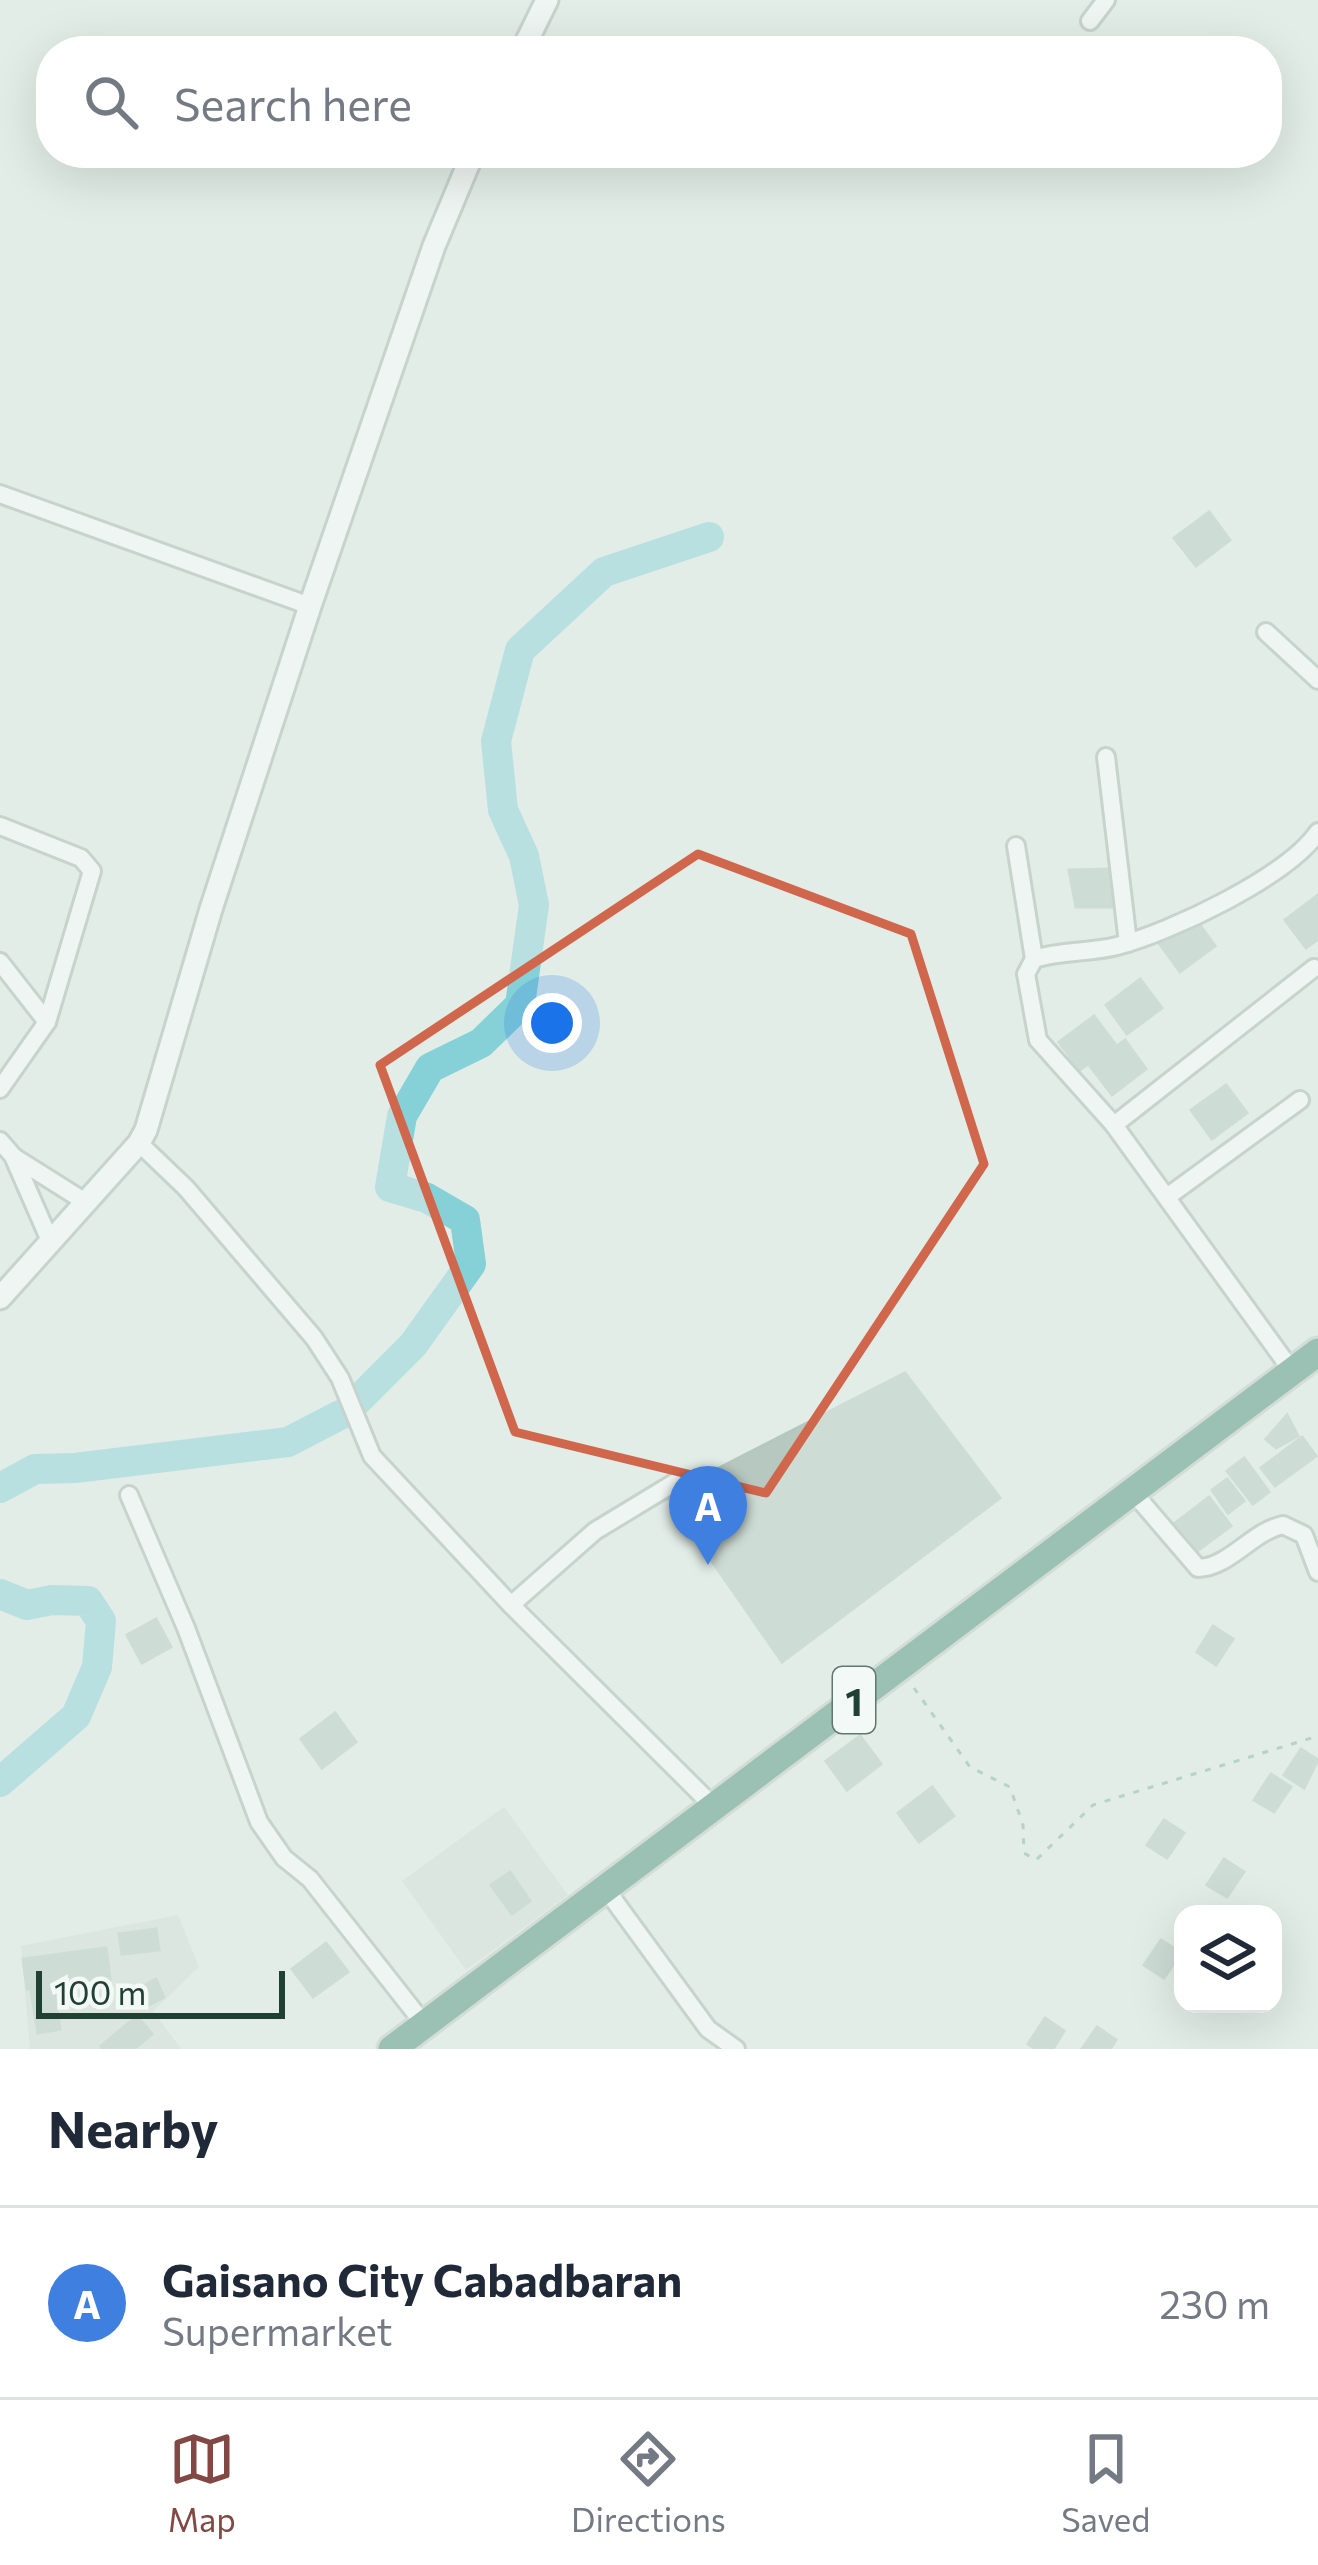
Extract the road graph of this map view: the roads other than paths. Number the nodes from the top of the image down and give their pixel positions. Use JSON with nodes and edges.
{"nodes":[{"id":1,"x":548,"y":0,"type":"edge"},
{"id":2,"x":1106,"y":0,"type":"edge"},
{"id":3,"x":1090,"y":20,"type":"dead end"},
{"id":4,"x":530,"y":36,"type":"edge"},
{"id":5,"x":467,"y":168,"type":"edge"},
{"id":6,"x":0,"y":494,"type":"edge"},
{"id":7,"x":310,"y":607,"type":"junction"},
{"id":8,"x":1266,"y":632,"type":"dead end"},
{"id":9,"x":1318,"y":680,"type":"edge"},
{"id":10,"x":1106,"y":757,"type":"dead end"},
{"id":11,"x":0,"y":826,"type":"edge"},
{"id":12,"x":1318,"y":832,"type":"edge"},
{"id":13,"x":1016,"y":846,"type":"dead end"},
{"id":14,"x":1128,"y":943,"type":"junction"},
{"id":15,"x":1034,"y":959,"type":"junction"},
{"id":16,"x":0,"y":962,"type":"edge"},
{"id":17,"x":1314,"y":968,"type":"dead end"},
{"id":18,"x":46,"y":1022,"type":"junction"},
{"id":19,"x":0,"y":1089,"type":"edge"},
{"id":20,"x":1300,"y":1100,"type":"dead end"},
{"id":21,"x":1114,"y":1125,"type":"junction"},
{"id":22,"x":0,"y":1141,"type":"edge"},
{"id":23,"x":139,"y":1143,"type":"junction"},
{"id":24,"x":13,"y":1156,"type":"junction"},
{"id":25,"x":1166,"y":1197,"type":"junction"},
{"id":26,"x":87,"y":1203,"type":"junction"},
{"id":27,"x":51,"y":1243,"type":"junction"},
{"id":28,"x":0,"y":1298,"type":"edge"},
{"id":29,"x":1318,"y":1352,"type":"edge"},
{"id":30,"x":1292,"y":1371,"type":"junction"},
{"id":31,"x":679,"y":1480,"type":"dead end"},
{"id":32,"x":1132,"y":1491,"type":"junction"},
{"id":33,"x":129,"y":1495,"type":"dead end"},
{"id":34,"x":1318,"y":1572,"type":"edge"},
{"id":35,"x":511,"y":1605,"type":"junction"},
{"id":36,"x":713,"y":1806,"type":"junction"},
{"id":37,"x":605,"y":1888,"type":"junction"},
{"id":38,"x":424,"y":2024,"type":"junction"},
{"id":39,"x":392,"y":2049,"type":"edge"},
{"id":40,"x":736,"y":2049,"type":"edge"}],
"edges":[{"from":1,"to":4,"type":"street"},
{"from":2,"to":3,"type":"street"},
{"from":5,"to":7,"type":"street"},
{"from":6,"to":7,"type":"street"},
{"from":7,"to":23,"type":"street"},
{"from":8,"to":9,"type":"street"},
{"from":10,"to":14,"type":"street"},
{"from":11,"to":18,"type":"street"},
{"from":12,"to":14,"type":"street"},
{"from":13,"to":15,"type":"street"},
{"from":14,"to":15,"type":"street"},
{"from":15,"to":21,"type":"street"},
{"from":16,"to":18,"type":"street"},
{"from":17,"to":21,"type":"street"},
{"from":18,"to":19,"type":"street"},
{"from":20,"to":25,"type":"street"},
{"from":21,"to":25,"type":"street"},
{"from":22,"to":24,"type":"street"},
{"from":23,"to":26,"type":"street"},
{"from":23,"to":35,"type":"street"},
{"from":24,"to":26,"type":"street"},
{"from":24,"to":27,"type":"street"},
{"from":25,"to":30,"type":"street"},
{"from":26,"to":27,"type":"street"},
{"from":27,"to":28,"type":"street"},
{"from":29,"to":30,"type":"highway","number":"1"},
{"from":30,"to":32,"type":"highway","number":"1"},
{"from":31,"to":35,"type":"street"},
{"from":32,"to":34,"type":"street"},
{"from":32,"to":36,"type":"highway","number":"1"},
{"from":33,"to":38,"type":"street"},
{"from":35,"to":36,"type":"street"},
{"from":36,"to":37,"type":"highway","number":"1"},
{"from":37,"to":38,"type":"highway","number":"1"},
{"from":37,"to":40,"type":"street"},
{"from":38,"to":39,"type":"highway","number":"1"}]}
